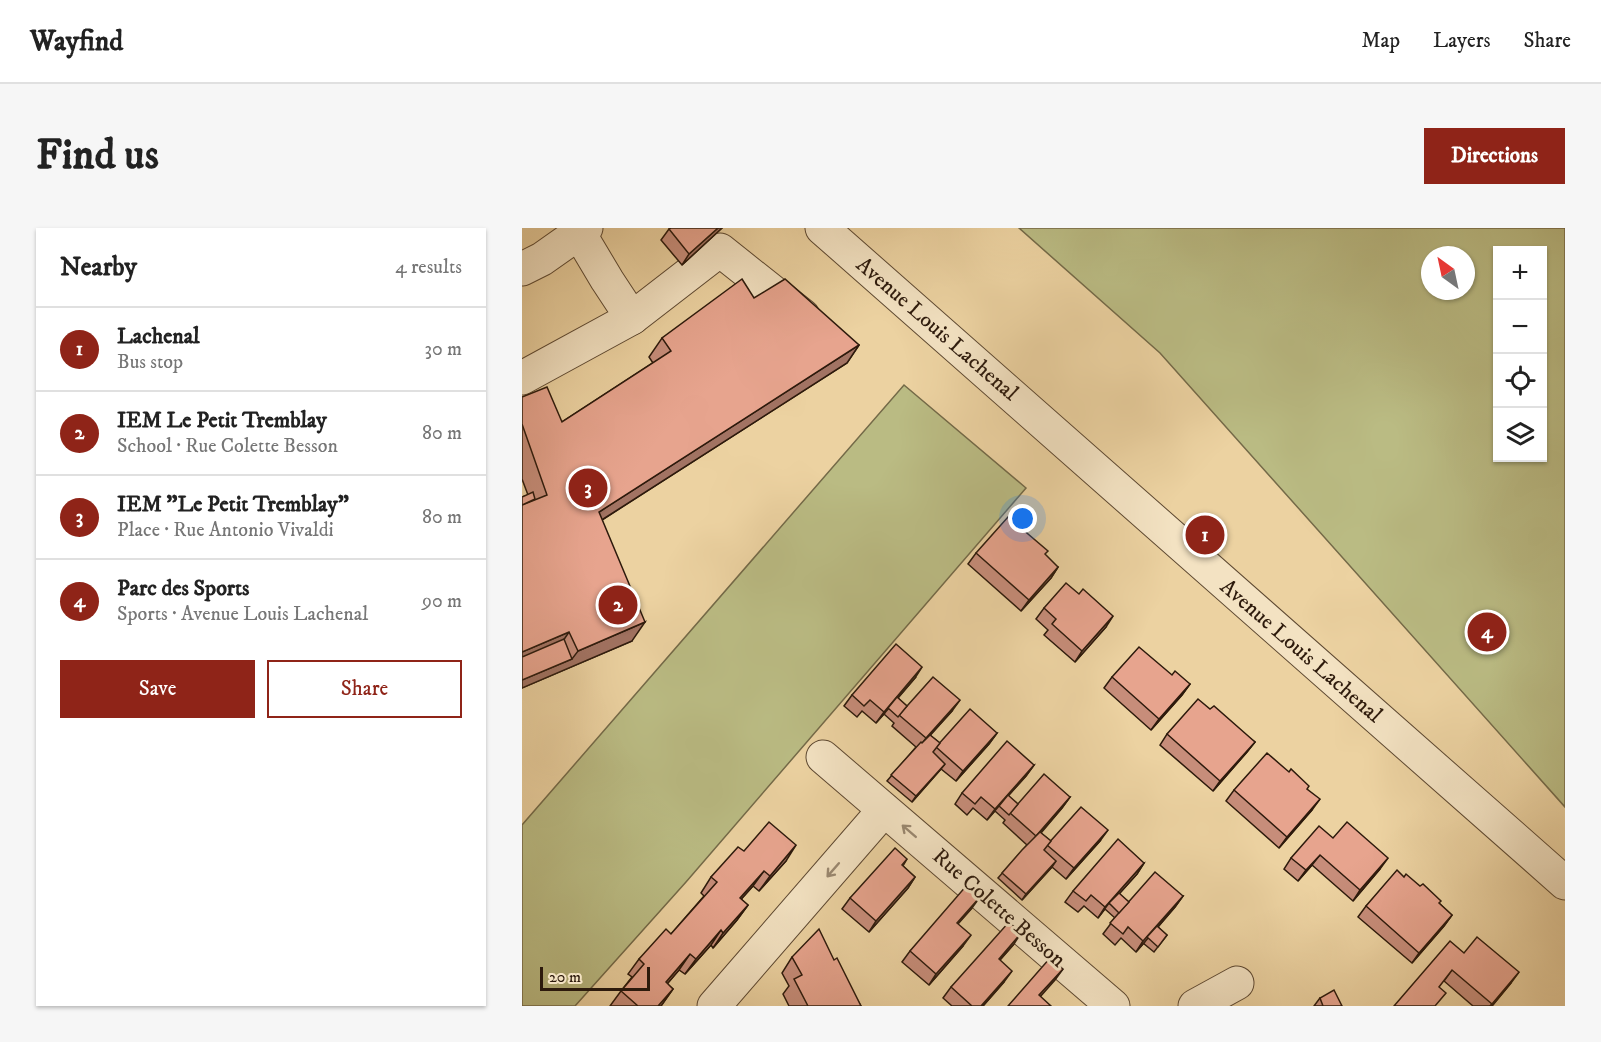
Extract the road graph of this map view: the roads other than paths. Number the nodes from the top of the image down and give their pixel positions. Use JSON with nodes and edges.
{"nodes":[{"id":1,"x":822,"y":228,"type":"edge"},
{"id":2,"x":582,"y":231,"type":"edge"},
{"id":3,"x":522,"y":269,"type":"edge"},
{"id":4,"x":632,"y":318,"type":"junction"},
{"id":5,"x":829,"y":338,"type":"edge"},
{"id":6,"x":522,"y":378,"type":"edge"},
{"id":7,"x":823,"y":758,"type":"dead end"},
{"id":8,"x":884,"y":810,"type":"junction"},
{"id":9,"x":1565,"y":883,"type":"edge"},
{"id":10,"x":1237,"y":983,"type":"dead end"},
{"id":11,"x":731,"y":999,"type":"edge"},
{"id":12,"x":1113,"y":1006,"type":"edge"},
{"id":13,"x":1195,"y":1006,"type":"edge"}],
"edges":[{"from":1,"to":9,"type":"street","name":"Avenue Louis Lachenal"},
{"from":2,"to":3,"type":"street"},
{"from":2,"to":4,"type":"street"},
{"from":4,"to":5,"type":"street"},
{"from":4,"to":6,"type":"street"},
{"from":7,"to":8,"type":"street","name":"Rue Colette Besson"},
{"from":8,"to":11,"type":"street","one_way":true},
{"from":12,"to":8,"type":"street","name":"Rue Colette Besson","one_way":true},
{"from":10,"to":13,"type":"street"}]}
